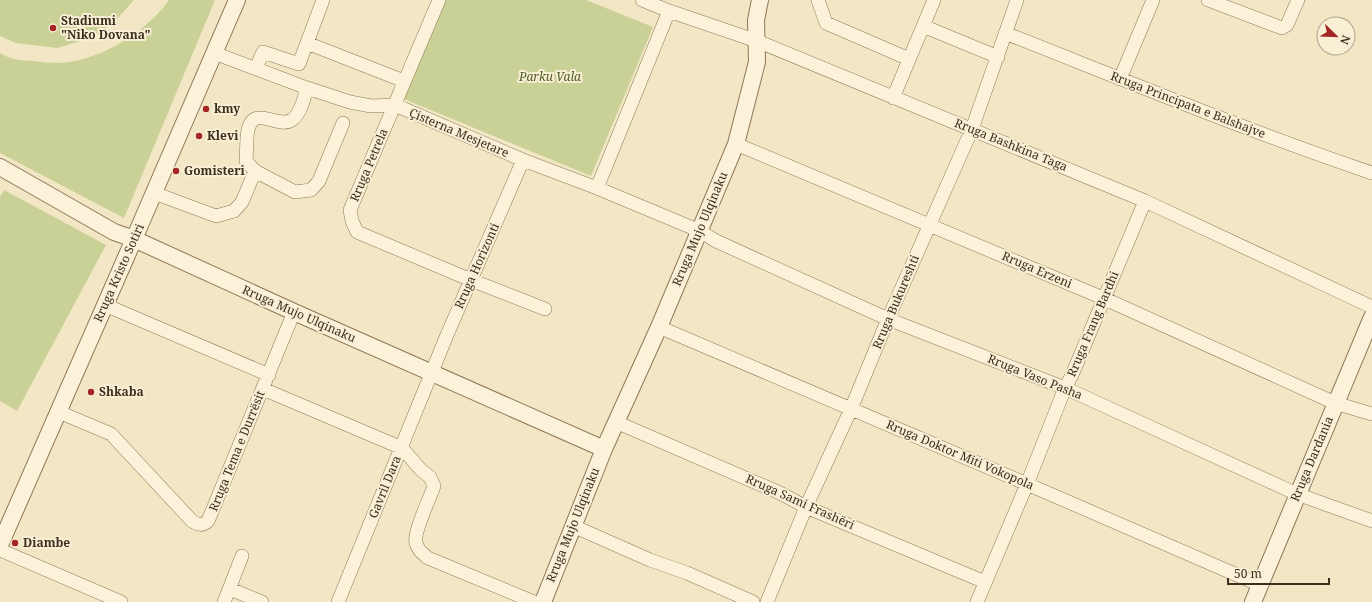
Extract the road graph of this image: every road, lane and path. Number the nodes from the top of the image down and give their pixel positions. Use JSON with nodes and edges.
{"nodes":[{"id":1,"x":237,"y":0,"type":"edge"},
{"id":2,"x":323,"y":0,"type":"edge"},
{"id":3,"x":439,"y":0,"type":"edge"},
{"id":4,"x":642,"y":0,"type":"edge"},
{"id":5,"x":760,"y":0,"type":"edge"},
{"id":6,"x":818,"y":0,"type":"edge"},
{"id":7,"x":934,"y":0,"type":"edge"},
{"id":8,"x":1017,"y":0,"type":"edge"},
{"id":9,"x":1153,"y":0,"type":"edge"},
{"id":10,"x":1208,"y":0,"type":"edge"},
{"id":11,"x":1298,"y":0,"type":"edge"},
{"id":12,"x":669,"y":11,"type":"junction"},
{"id":13,"x":923,"y":26,"type":"junction"},
{"id":14,"x":1005,"y":33,"type":"junction"},
{"id":15,"x":757,"y":41,"type":"junction"},
{"id":16,"x":307,"y":43,"type":"junction"},
{"id":17,"x":214,"y":53,"type":"junction"},
{"id":18,"x":998,"y":57,"type":"junction"},
{"id":19,"x":909,"y":59,"type":"junction"},
{"id":20,"x":256,"y":68,"type":"junction"},
{"id":21,"x":1120,"y":78,"type":"junction"},
{"id":22,"x":404,"y":81,"type":"junction"},
{"id":23,"x":307,"y":88,"type":"junction"},
{"id":24,"x":892,"y":98,"type":"junction"},
{"id":25,"x":394,"y":105,"type":"junction"},
{"id":26,"x":343,"y":123,"type":"dead end"},
{"id":27,"x":972,"y":129,"type":"junction"},
{"id":28,"x":736,"y":144,"type":"junction"},
{"id":29,"x":523,"y":160,"type":"junction"},
{"id":30,"x":0,"y":167,"type":"edge"},
{"id":31,"x":255,"y":171,"type":"junction"},
{"id":32,"x":1372,"y":173,"type":"edge"},
{"id":33,"x":597,"y":188,"type":"junction"},
{"id":34,"x":154,"y":193,"type":"junction"},
{"id":35,"x":1145,"y":201,"type":"junction"},
{"id":36,"x":929,"y":225,"type":"junction"},
{"id":37,"x":700,"y":231,"type":"junction"},
{"id":38,"x":134,"y":239,"type":"junction"},
{"id":39,"x":471,"y":280,"type":"junction"},
{"id":40,"x":1103,"y":298,"type":"junction"},
{"id":41,"x":105,"y":305,"type":"junction"},
{"id":42,"x":545,"y":309,"type":"dead end"},
{"id":43,"x":294,"y":312,"type":"junction"},
{"id":44,"x":1372,"y":317,"type":"edge"},
{"id":45,"x":888,"y":318,"type":"junction"},
{"id":46,"x":659,"y":327,"type":"junction"},
{"id":47,"x":431,"y":372,"type":"junction"},
{"id":48,"x":269,"y":375,"type":"junction"},
{"id":49,"x":1065,"y":388,"type":"junction"},
{"id":50,"x":263,"y":389,"type":"junction"},
{"id":51,"x":1335,"y":403,"type":"junction"},
{"id":52,"x":851,"y":409,"type":"junction"},
{"id":53,"x":59,"y":412,"type":"junction"},
{"id":54,"x":1372,"y":414,"type":"edge"},
{"id":55,"x":616,"y":422,"type":"junction"},
{"id":56,"x":402,"y":448,"type":"junction"},
{"id":57,"x":604,"y":449,"type":"junction"},
{"id":58,"x":1027,"y":484,"type":"junction"},
{"id":59,"x":1297,"y":494,"type":"junction"},
{"id":60,"x":806,"y":507,"type":"junction"},
{"id":61,"x":1372,"y":521,"type":"edge"},
{"id":62,"x":573,"y":526,"type":"junction"},
{"id":63,"x":0,"y":545,"type":"edge"},
{"id":64,"x":0,"y":550,"type":"edge"},
{"id":65,"x":242,"y":556,"type":"dead end"},
{"id":66,"x":985,"y":582,"type":"junction"},
{"id":67,"x":1260,"y":585,"type":"junction"},
{"id":68,"x":230,"y":589,"type":"junction"},
{"id":69,"x":121,"y":602,"type":"edge"},
{"id":70,"x":224,"y":602,"type":"edge"},
{"id":71,"x":262,"y":602,"type":"edge"},
{"id":72,"x":338,"y":602,"type":"edge"},
{"id":73,"x":534,"y":602,"type":"edge"},
{"id":74,"x":543,"y":602,"type":"edge"},
{"id":75,"x":752,"y":602,"type":"edge"},
{"id":76,"x":767,"y":602,"type":"edge"},
{"id":77,"x":977,"y":602,"type":"edge"},
{"id":78,"x":1255,"y":602,"type":"edge"}],
"edges":[{"from":1,"to":17,"type":"street","name":"Rruga Kristo Sotiri"},
{"from":2,"to":16,"type":"street"},
{"from":3,"to":22,"type":"street","name":"Rruga Petrela"},
{"from":4,"to":12,"type":"street","name":"Rruga Bashkina Taga"},
{"from":5,"to":15,"type":"street","name":"Rruga Mujo Ulqinaku"},
{"from":6,"to":19,"type":"street"},
{"from":7,"to":13,"type":"street"},
{"from":8,"to":14,"type":"street","name":"Rruga Bukureshti"},
{"from":9,"to":21,"type":"street"},
{"from":10,"to":11,"type":"street"},
{"from":12,"to":15,"type":"street","name":"Rruga Bashkina Taga"},
{"from":12,"to":33,"type":"street"},
{"from":13,"to":18,"type":"street"},
{"from":13,"to":19,"type":"street"},
{"from":14,"to":18,"type":"street","name":"Rruga Bukureshti"},
{"from":14,"to":21,"type":"street","name":"Rruga Principata e Balshajve"},
{"from":15,"to":24,"type":"street","name":"Rruga Bashkina Taga"},
{"from":15,"to":28,"type":"street","name":"Rruga Mujo Ulqinaku"},
{"from":16,"to":20,"type":"street"},
{"from":16,"to":22,"type":"street"},
{"from":17,"to":20,"type":"street","name":"Çisterna Mesjetare"},
{"from":17,"to":34,"type":"street","name":"Rruga Kristo Sotiri"},
{"from":18,"to":27,"type":"street","name":"Rruga Bukureshti"},
{"from":19,"to":24,"type":"street"},
{"from":20,"to":23,"type":"street","name":"Çisterna Mesjetare"},
{"from":21,"to":32,"type":"street","name":"Rruga Principata e Balshajve"},
{"from":22,"to":25,"type":"street","name":"Rruga Petrela"},
{"from":23,"to":25,"type":"street","name":"Çisterna Mesjetare"},
{"from":23,"to":31,"type":"street"},
{"from":24,"to":27,"type":"street","name":"Rruga Bashkina Taga"},
{"from":25,"to":29,"type":"street","name":"Çisterna Mesjetare"},
{"from":25,"to":39,"type":"street","name":"Rruga Petrela"},
{"from":26,"to":31,"type":"street"},
{"from":27,"to":35,"type":"street","name":"Rruga Bashkina Taga"},
{"from":27,"to":36,"type":"street","name":"Rruga Bukureshti"},
{"from":28,"to":36,"type":"street","name":"Rruga Erzeni"},
{"from":28,"to":37,"type":"street","name":"Rruga Mujo Ulqinaku"},
{"from":29,"to":33,"type":"street","name":"Çisterna Mesjetare"},
{"from":29,"to":39,"type":"street","name":"Rruga Horizonti"},
{"from":30,"to":38,"type":"street","name":"Rruga Mujo Ulqinaku"},
{"from":31,"to":34,"type":"street"},
{"from":33,"to":37,"type":"street","name":"Çisterna Mesjetare"},
{"from":34,"to":38,"type":"street","name":"Rruga Kristo Sotiri"},
{"from":35,"to":40,"type":"street","name":"Rruga Frang Bardhi"},
{"from":35,"to":44,"type":"street","name":"Rruga Bashkina Taga"},
{"from":36,"to":40,"type":"street","name":"Rruga Erzeni"},
{"from":36,"to":45,"type":"street","name":"Rruga Bukureshti"},
{"from":37,"to":45,"type":"street","name":"Rruga Vaso Pasha"},
{"from":37,"to":46,"type":"street","name":"Rruga Mujo Ulqinaku"},
{"from":38,"to":41,"type":"street","name":"Rruga Kristo Sotiri"},
{"from":38,"to":43,"type":"street","name":"Rruga Mujo Ulqinaku"},
{"from":39,"to":42,"type":"street","name":"Rruga Petrela"},
{"from":39,"to":47,"type":"street","name":"Rruga Horizonti"},
{"from":40,"to":49,"type":"street","name":"Rruga Frang Bardhi"},
{"from":40,"to":51,"type":"street","name":"Rruga Erzeni"},
{"from":41,"to":48,"type":"street"},
{"from":41,"to":53,"type":"street","name":"Rruga Kristo Sotiri"},
{"from":43,"to":47,"type":"street","name":"Rruga Mujo Ulqinaku"},
{"from":43,"to":48,"type":"street","name":"Rruga Tema e Durrësit"},
{"from":44,"to":51,"type":"street","name":"Rruga Dardania"},
{"from":45,"to":49,"type":"street","name":"Rruga Vaso Pasha"},
{"from":45,"to":52,"type":"street","name":"Rruga Bukureshti"},
{"from":46,"to":52,"type":"street","name":"Rruga Doktor Miti Vokopola"},
{"from":46,"to":55,"type":"street","name":"Rruga Mujo Ulqinaku"},
{"from":47,"to":56,"type":"street","name":"Gavril Dara"},
{"from":47,"to":57,"type":"street","name":"Rruga Mujo Ulqinaku"},
{"from":48,"to":50,"type":"street","name":"Rruga Tema e Durrësit"},
{"from":49,"to":58,"type":"street","name":"Rruga Frang Bardhi"},
{"from":49,"to":59,"type":"street","name":"Rruga Vaso Pasha"},
{"from":50,"to":53,"type":"street","name":"Rruga Tema e Durrësit"},
{"from":50,"to":56,"type":"street"},
{"from":51,"to":54,"type":"street","name":"Rruga Erzeni"},
{"from":51,"to":59,"type":"street","name":"Rruga Dardania"},
{"from":52,"to":58,"type":"street","name":"Rruga Doktor Miti Vokopola"},
{"from":52,"to":60,"type":"street","name":"Rruga Bukureshti"},
{"from":53,"to":63,"type":"street","name":"Rruga Kristo Sotiri"},
{"from":55,"to":57,"type":"street","name":"Rruga Mujo Ulqinaku"},
{"from":55,"to":60,"type":"street","name":"Rruga Sami Frashëri"},
{"from":56,"to":72,"type":"street","name":"Gavril Dara"},
{"from":56,"to":73,"type":"street"},
{"from":57,"to":62,"type":"street","name":"Rruga Mujo Ulqinaku"},
{"from":58,"to":66,"type":"street","name":"Rruga Frang Bardhi"},
{"from":58,"to":67,"type":"street","name":"Rruga Doktor Miti Vokopola"},
{"from":59,"to":61,"type":"street","name":"Rruga Vaso Pasha"},
{"from":59,"to":67,"type":"street","name":"Rruga Dardania"},
{"from":60,"to":66,"type":"street","name":"Rruga Sami Frashëri"},
{"from":60,"to":76,"type":"street","name":"Rruga Bukureshti"},
{"from":62,"to":74,"type":"street","name":"Rruga Mujo Ulqinaku"},
{"from":62,"to":75,"type":"street"},
{"from":64,"to":69,"type":"street"},
{"from":65,"to":68,"type":"street"},
{"from":66,"to":77,"type":"street","name":"Rruga Frang Bardhi"},
{"from":67,"to":78,"type":"street","name":"Rruga Dardania"},
{"from":68,"to":70,"type":"street"},
{"from":68,"to":71,"type":"street"}]}
